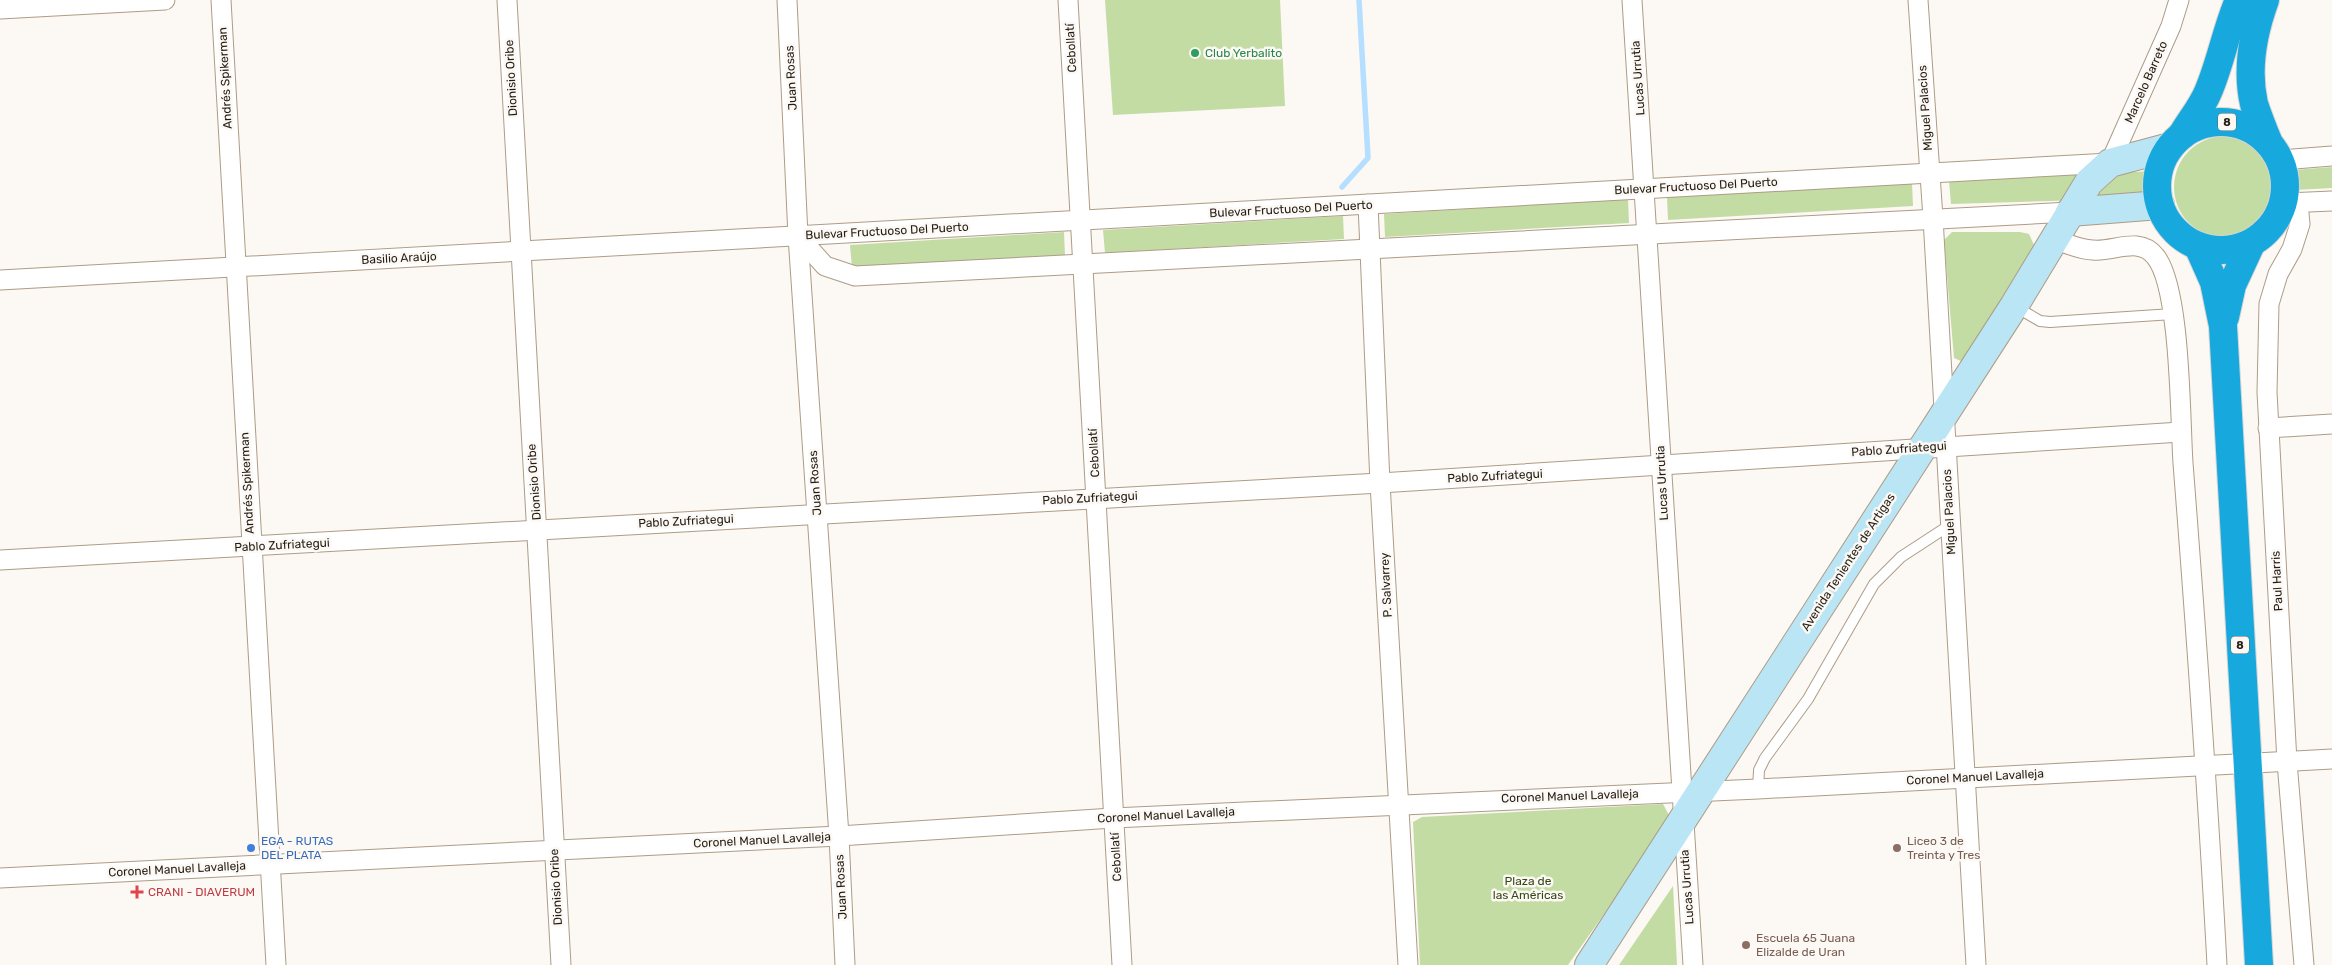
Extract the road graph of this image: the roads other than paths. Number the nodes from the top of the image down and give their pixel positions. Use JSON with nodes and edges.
{"nodes":[{"id":1,"x":164,"y":0,"type":"edge"},
{"id":2,"x":221,"y":0,"type":"edge"},
{"id":3,"x":507,"y":0,"type":"edge"},
{"id":4,"x":788,"y":0,"type":"edge"},
{"id":5,"x":1068,"y":0,"type":"edge"},
{"id":6,"x":1632,"y":0,"type":"edge"},
{"id":7,"x":1918,"y":0,"type":"edge"},
{"id":8,"x":2179,"y":0,"type":"edge"},
{"id":9,"x":2239,"y":0,"type":"edge"},
{"id":10,"x":2265,"y":0,"type":"edge"},
{"id":11,"x":0,"y":9,"type":"edge"},
{"id":12,"x":2176,"y":141,"type":"junction"},
{"id":13,"x":2274,"y":150,"type":"junction"},
{"id":14,"x":2332,"y":156,"type":"edge"},
{"id":15,"x":2110,"y":163,"type":"junction"},
{"id":16,"x":1929,"y":174,"type":"junction"},
{"id":17,"x":1646,"y":188,"type":"junction"},
{"id":18,"x":2332,"y":201,"type":"edge"},
{"id":19,"x":2291,"y":203,"type":"junction"},
{"id":20,"x":1368,"y":204,"type":"junction"},
{"id":21,"x":2160,"y":205,"type":"junction"},
{"id":22,"x":2070,"y":212,"type":"junction"},
{"id":23,"x":1933,"y":218,"type":"junction"},
{"id":24,"x":1082,"y":221,"type":"junction"},
{"id":25,"x":1648,"y":233,"type":"junction"},
{"id":26,"x":798,"y":236,"type":"junction"},
{"id":27,"x":2053,"y":239,"type":"junction"},
{"id":28,"x":2251,"y":244,"type":"junction"},
{"id":29,"x":2198,"y":246,"type":"junction"},
{"id":30,"x":1371,"y":249,"type":"junction"},
{"id":31,"x":519,"y":251,"type":"junction"},
{"id":32,"x":1084,"y":265,"type":"junction"},
{"id":33,"x":235,"y":267,"type":"junction"},
{"id":34,"x":0,"y":280,"type":"edge"},
{"id":35,"x":2014,"y":306,"type":"junction"},
{"id":36,"x":2173,"y":314,"type":"junction"},
{"id":37,"x":2224,"y":326,"type":"junction"},
{"id":38,"x":1943,"y":414,"type":"junction"},
{"id":39,"x":2332,"y":424,"type":"edge"},
{"id":40,"x":2268,"y":428,"type":"junction"},
{"id":41,"x":2181,"y":432,"type":"junction"},
{"id":42,"x":1933,"y":447,"type":"junction"},
{"id":43,"x":1661,"y":466,"type":"junction"},
{"id":44,"x":1380,"y":483,"type":"junction"},
{"id":45,"x":1096,"y":498,"type":"junction"},
{"id":46,"x":818,"y":514,"type":"junction"},
{"id":47,"x":1950,"y":525,"type":"junction"},
{"id":48,"x":537,"y":530,"type":"junction"},
{"id":49,"x":251,"y":547,"type":"junction"},
{"id":50,"x":0,"y":560,"type":"edge"},
{"id":51,"x":2332,"y":759,"type":"edge"},
{"id":52,"x":2288,"y":762,"type":"junction"},
{"id":53,"x":2246,"y":764,"type":"junction"},
{"id":54,"x":2206,"y":766,"type":"junction"},
{"id":55,"x":1965,"y":777,"type":"junction"},
{"id":56,"x":1758,"y":789,"type":"junction"},
{"id":57,"x":1691,"y":791,"type":"junction"},
{"id":58,"x":1398,"y":804,"type":"junction"},
{"id":59,"x":1113,"y":818,"type":"junction"},
{"id":60,"x":1682,"y":823,"type":"junction"},
{"id":61,"x":839,"y":836,"type":"junction"},
{"id":62,"x":554,"y":851,"type":"junction"},
{"id":63,"x":270,"y":865,"type":"junction"},
{"id":64,"x":0,"y":878,"type":"edge"},
{"id":65,"x":276,"y":965,"type":"edge"},
{"id":66,"x":561,"y":965,"type":"edge"},
{"id":67,"x":845,"y":965,"type":"edge"},
{"id":68,"x":1122,"y":965,"type":"edge"},
{"id":69,"x":1408,"y":965,"type":"edge"},
{"id":70,"x":1590,"y":965,"type":"edge"},
{"id":71,"x":1693,"y":965,"type":"edge"},
{"id":72,"x":1976,"y":965,"type":"edge"},
{"id":73,"x":2217,"y":965,"type":"edge"},
{"id":74,"x":2259,"y":965,"type":"edge"},
{"id":75,"x":2304,"y":965,"type":"edge"}],
"edges":[{"from":1,"to":11,"type":"street"},
{"from":2,"to":33,"type":"street","name":"Andrés Spikerman"},
{"from":3,"to":31,"type":"street","name":"Dionisio Oribe"},
{"from":4,"to":26,"type":"street","name":"Juan Rosas"},
{"from":5,"to":24,"type":"street","name":"Cebollatí"},
{"from":6,"to":17,"type":"street","name":"Lucas Urrutia"},
{"from":7,"to":16,"type":"street","name":"Miguel Palacios"},
{"from":8,"to":15,"type":"street","name":"Marcelo Barreto"},
{"from":9,"to":12,"type":"highway","number":"8"},
{"from":10,"to":13,"type":"highway","number":"8"},
{"from":12,"to":13,"type":"highway","number":"8"},
{"from":12,"to":15,"type":"street","name":"Bulevar Fructuoso Del Puerto"},
{"from":12,"to":21,"type":"highway","number":"8"},
{"from":13,"to":14,"type":"street"},
{"from":13,"to":19,"type":"highway","number":"8"},
{"from":15,"to":16,"type":"street","name":"Bulevar Fructuoso Del Puerto"},
{"from":15,"to":22,"type":"street","name":"Avenida Tenientes de Artigas"},
{"from":16,"to":17,"type":"street","name":"Bulevar Fructuoso Del Puerto"},
{"from":16,"to":23,"type":"street","name":"Miguel Palacios"},
{"from":17,"to":20,"type":"street","name":"Bulevar Fructuoso Del Puerto"},
{"from":17,"to":25,"type":"street","name":"Lucas Urrutia"},
{"from":18,"to":19,"type":"street"},
{"from":19,"to":28,"type":"highway","number":"8"},
{"from":19,"to":40,"type":"street","name":"Paul Harris"},
{"from":20,"to":24,"type":"street","name":"Bulevar Fructuoso Del Puerto"},
{"from":20,"to":30,"type":"street","name":"P. Salvarrey"},
{"from":21,"to":22,"type":"street","name":"Bulevar Fructuoso Del Puerto"},
{"from":21,"to":29,"type":"highway","number":"8"},
{"from":22,"to":23,"type":"street","name":"Bulevar Fructuoso Del Puerto"},
{"from":22,"to":27,"type":"street","name":"Avenida Tenientes de Artigas"},
{"from":23,"to":25,"type":"street","name":"Bulevar Fructuoso Del Puerto"},
{"from":23,"to":38,"type":"street","name":"Miguel Palacios"},
{"from":24,"to":26,"type":"street","name":"Bulevar Fructuoso Del Puerto"},
{"from":24,"to":32,"type":"street","name":"Cebollatí"},
{"from":25,"to":30,"type":"street","name":"Bulevar Fructuoso Del Puerto"},
{"from":25,"to":43,"type":"street","name":"Lucas Urrutia"},
{"from":26,"to":31,"type":"street","name":"Basilio Araújo"},
{"from":26,"to":32,"type":"street","name":"Bulevar Fructuoso Del Puerto"},
{"from":26,"to":46,"type":"street","name":"Juan Rosas"},
{"from":27,"to":35,"type":"street","name":"Avenida Tenientes de Artigas"},
{"from":27,"to":36,"type":"street"},
{"from":28,"to":29,"type":"highway","number":"8"},
{"from":28,"to":37,"type":"highway","number":"8"},
{"from":29,"to":37,"type":"highway","number":"8"},
{"from":30,"to":32,"type":"street","name":"Bulevar Fructuoso Del Puerto"},
{"from":30,"to":44,"type":"street","name":"P. Salvarrey"},
{"from":31,"to":33,"type":"street","name":"Basilio Araújo"},
{"from":31,"to":48,"type":"street","name":"Dionisio Oribe"},
{"from":32,"to":45,"type":"street","name":"Cebollatí"},
{"from":33,"to":34,"type":"street","name":"Basilio Araújo"},
{"from":33,"to":49,"type":"street","name":"Andrés Spikerman"},
{"from":35,"to":36,"type":"lane"},
{"from":35,"to":38,"type":"street","name":"Avenida Tenientes de Artigas"},
{"from":36,"to":41,"type":"street"},
{"from":37,"to":53,"type":"highway","number":"8"},
{"from":38,"to":42,"type":"street","name":"Avenida Tenientes de Artigas"},
{"from":39,"to":40,"type":"street"},
{"from":40,"to":52,"type":"street","name":"Paul Harris"},
{"from":41,"to":42,"type":"street","name":"Pablo Zufriategui"},
{"from":41,"to":54,"type":"street"},
{"from":42,"to":43,"type":"street","name":"Pablo Zufriategui"},
{"from":42,"to":47,"type":"street","name":"Miguel Palacios"},
{"from":42,"to":57,"type":"street","name":"Avenida Tenientes de Artigas"},
{"from":43,"to":44,"type":"street","name":"Pablo Zufriategui"},
{"from":43,"to":57,"type":"street","name":"Lucas Urrutia"},
{"from":44,"to":45,"type":"street","name":"Pablo Zufriategui"},
{"from":44,"to":58,"type":"street","name":"P. Salvarrey"},
{"from":45,"to":46,"type":"street","name":"Pablo Zufriategui"},
{"from":45,"to":59,"type":"street","name":"Cebollatí"},
{"from":46,"to":48,"type":"street","name":"Pablo Zufriategui"},
{"from":46,"to":61,"type":"street","name":"Juan Rosas"},
{"from":47,"to":55,"type":"street","name":"Miguel Palacios"},
{"from":47,"to":56,"type":"lane"},
{"from":48,"to":49,"type":"street","name":"Pablo Zufriategui"},
{"from":48,"to":62,"type":"street","name":"Dionisio Oribe"},
{"from":49,"to":50,"type":"street","name":"Pablo Zufriategui"},
{"from":49,"to":63,"type":"street","name":"Andrés Spikerman"},
{"from":51,"to":52,"type":"street","name":"Coronel Manuel Lavalleja"},
{"from":52,"to":53,"type":"street","name":"Coronel Manuel Lavalleja"},
{"from":52,"to":75,"type":"street","name":"Paul Harris"},
{"from":53,"to":54,"type":"street","name":"Coronel Manuel Lavalleja"},
{"from":53,"to":74,"type":"highway","number":"8"},
{"from":54,"to":55,"type":"street","name":"Coronel Manuel Lavalleja"},
{"from":54,"to":73,"type":"street"},
{"from":55,"to":56,"type":"street","name":"Coronel Manuel Lavalleja"},
{"from":55,"to":72,"type":"street","name":"Miguel Palacios"},
{"from":56,"to":57,"type":"street","name":"Coronel Manuel Lavalleja"},
{"from":57,"to":58,"type":"street","name":"Coronel Manuel Lavalleja"},
{"from":57,"to":60,"type":"street","name":"Avenida Tenientes de Artigas"},
{"from":58,"to":59,"type":"street","name":"Coronel Manuel Lavalleja"},
{"from":58,"to":69,"type":"street","name":"P. Salvarrey"},
{"from":59,"to":61,"type":"street","name":"Coronel Manuel Lavalleja"},
{"from":59,"to":68,"type":"street","name":"Cebollatí"},
{"from":60,"to":70,"type":"street","name":"Avenida Tenientes de Artigas"},
{"from":60,"to":71,"type":"street","name":"Lucas Urrutia"},
{"from":61,"to":62,"type":"street","name":"Coronel Manuel Lavalleja"},
{"from":61,"to":67,"type":"street","name":"Juan Rosas"},
{"from":62,"to":63,"type":"street","name":"Coronel Manuel Lavalleja"},
{"from":62,"to":66,"type":"street","name":"Dionisio Oribe"},
{"from":63,"to":64,"type":"street","name":"Coronel Manuel Lavalleja"},
{"from":63,"to":65,"type":"street","name":"Andrés Spikerman"}]}
